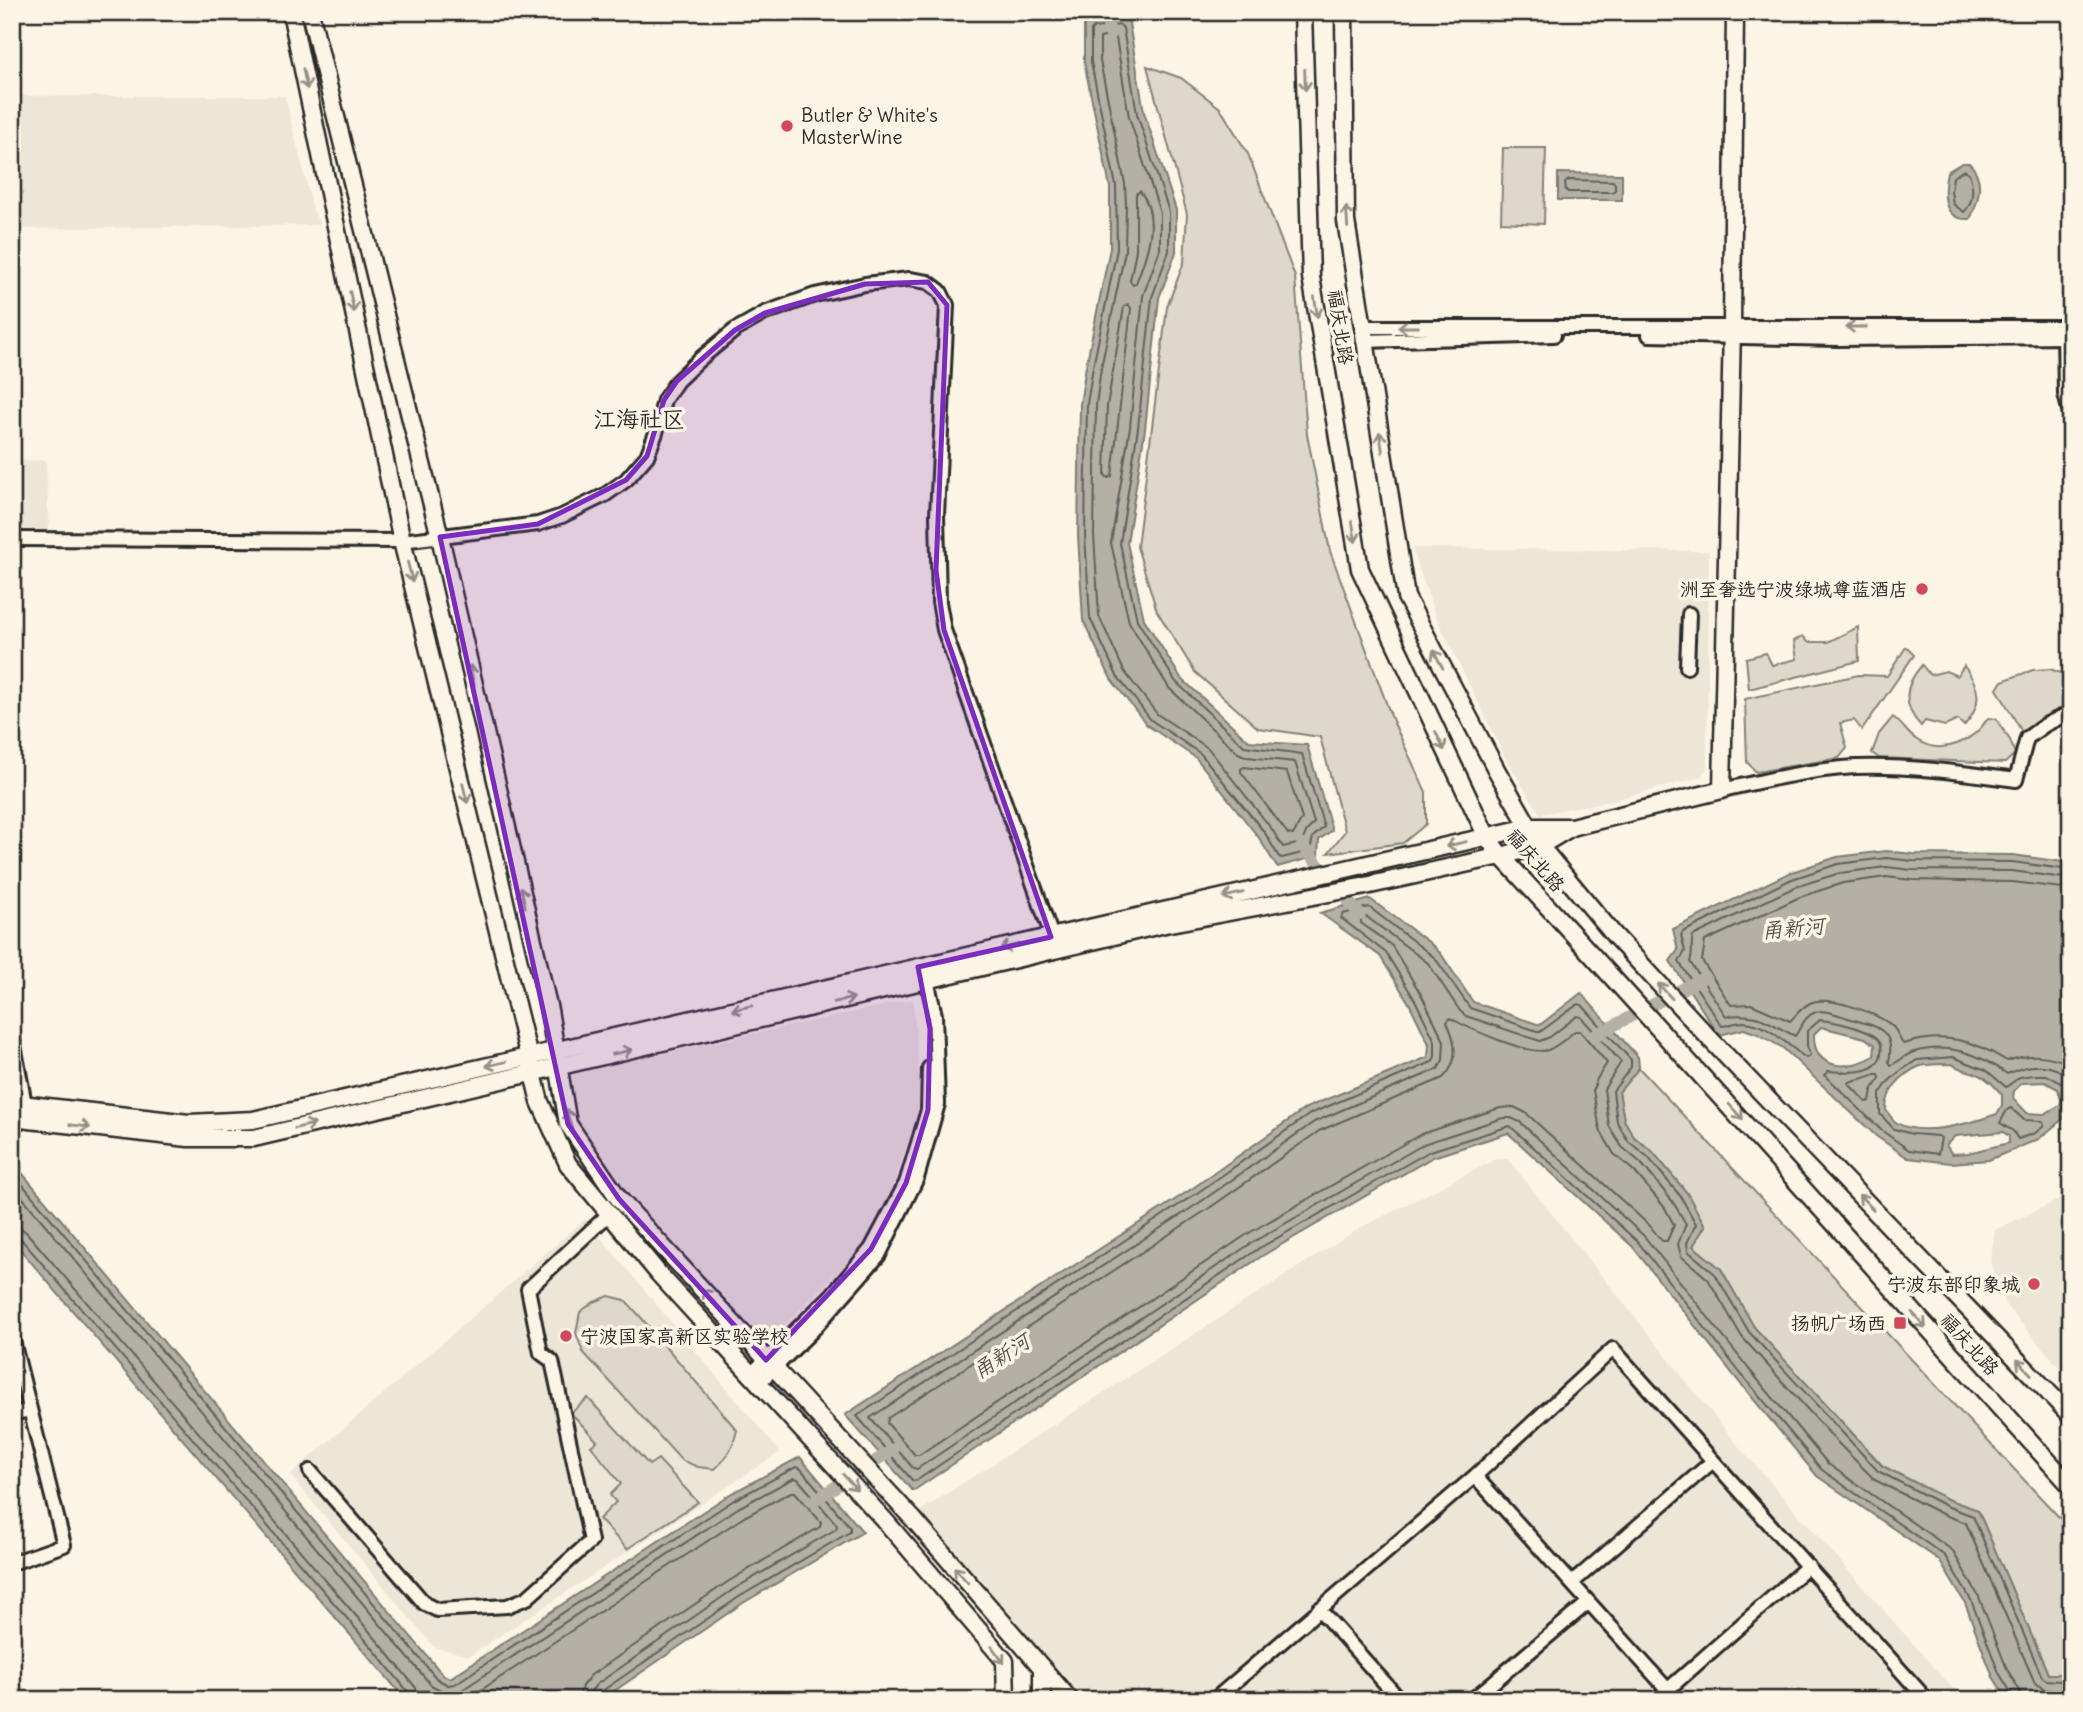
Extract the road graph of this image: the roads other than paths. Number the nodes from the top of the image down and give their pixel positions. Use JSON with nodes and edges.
{"nodes":[{"id":1,"x":291,"y":12,"type":"edge"},
{"id":2,"x":310,"y":12,"type":"edge"},
{"id":3,"x":1303,"y":12,"type":"edge"},
{"id":4,"x":1344,"y":12,"type":"edge"},
{"id":5,"x":1735,"y":12,"type":"edge"},
{"id":6,"x":1732,"y":332,"type":"junction"},
{"id":7,"x":2067,"y":332,"type":"edge"},
{"id":8,"x":1364,"y":334,"type":"junction"},
{"id":9,"x":2071,"y":417,"type":"edge"},
{"id":10,"x":440,"y":537,"type":"junction"},
{"id":11,"x":12,"y":538,"type":"edge"},
{"id":12,"x":402,"y":541,"type":"junction"},
{"id":13,"x":1689,"y":614,"type":"dead end"},
{"id":14,"x":1687,"y":667,"type":"dead end"},
{"id":15,"x":2071,"y":712,"type":"edge"},
{"id":16,"x":1722,"y":790,"type":"junction"},
{"id":17,"x":1529,"y":827,"type":"junction"},
{"id":18,"x":1571,"y":827,"type":"junction"},
{"id":19,"x":1487,"y":836,"type":"junction"},
{"id":20,"x":1540,"y":846,"type":"junction"},
{"id":21,"x":1502,"y":856,"type":"junction"},
{"id":22,"x":1052,"y":944,"type":"junction"},
{"id":23,"x":923,"y":974,"type":"junction"},
{"id":24,"x":12,"y":1034,"type":"edge"},
{"id":25,"x":557,"y":1059,"type":"junction"},
{"id":26,"x":532,"y":1064,"type":"junction"},
{"id":27,"x":19,"y":1111,"type":"edge"},
{"id":28,"x":609,"y":1214,"type":"junction"},
{"id":29,"x":12,"y":1337,"type":"edge"},
{"id":30,"x":770,"y":1364,"type":"junction"},
{"id":31,"x":755,"y":1379,"type":"junction"},
{"id":32,"x":30,"y":1410,"type":"junction"},
{"id":33,"x":12,"y":1414,"type":"edge"},
{"id":34,"x":2071,"y":1416,"type":"edge"},
{"id":35,"x":1713,"y":1461,"type":"junction"},
{"id":36,"x":310,"y":1471,"type":"dead end"},
{"id":37,"x":1475,"y":1476,"type":"junction"},
{"id":38,"x":2071,"y":1486,"type":"edge"},
{"id":39,"x":12,"y":1563,"type":"edge"},
{"id":40,"x":1808,"y":1566,"type":"junction"},
{"id":41,"x":1572,"y":1583,"type":"junction"},
{"id":42,"x":1589,"y":1602,"type":"junction"},
{"id":43,"x":1319,"y":1609,"type":"junction"},
{"id":44,"x":1042,"y":1669,"type":"junction"},
{"id":45,"x":1672,"y":1695,"type":"edge"},
{"id":46,"x":1006,"y":1700,"type":"edge"},
{"id":47,"x":1042,"y":1700,"type":"edge"},
{"id":48,"x":1070,"y":1700,"type":"edge"},
{"id":49,"x":1214,"y":1700,"type":"edge"},
{"id":50,"x":1400,"y":1700,"type":"edge"},
{"id":51,"x":1472,"y":1700,"type":"edge"},
{"id":52,"x":1656,"y":1700,"type":"edge"},
{"id":53,"x":1927,"y":1700,"type":"edge"}],
"edges":[{"from":1,"to":12,"type":"main road","one_way":true},
{"from":2,"to":10,"type":"main road"},
{"from":3,"to":19,"type":"main road","name":"福庆北路","one_way":true},
{"from":8,"to":4,"type":"main road","name":"福庆北路","one_way":true},
{"from":5,"to":6,"type":"main road"},
{"from":6,"to":7,"type":"street"},
{"from":6,"to":8,"type":"street"},
{"from":6,"to":16,"type":"main road"},
{"from":7,"to":9,"type":"street"},
{"from":17,"to":8,"type":"main road","name":"福庆北路","one_way":true},
{"from":10,"to":12,"type":"street"},
{"from":10,"to":22,"type":"street"},
{"from":25,"to":10,"type":"main road","one_way":true},
{"from":11,"to":12,"type":"street"},
{"from":12,"to":26,"type":"main road","one_way":true},
{"from":13,"to":14,"type":"street"},
{"from":15,"to":16,"type":"street"},
{"from":16,"to":18,"type":"main road"},
{"from":17,"to":18,"type":"main road"},
{"from":17,"to":19,"type":"main road"},
{"from":17,"to":20,"type":"main road","name":"福庆北路"},
{"from":18,"to":20,"type":"main road"},
{"from":19,"to":21,"type":"main road","name":"福庆北路"},
{"from":19,"to":22,"type":"main road","one_way":true},
{"from":20,"to":21,"type":"main road"},
{"from":34,"to":20,"type":"main road","name":"福庆北路","one_way":true},
{"from":21,"to":22,"type":"main road"},
{"from":21,"to":38,"type":"main road","name":"福庆北路","one_way":true},
{"from":22,"to":23,"type":"main road"},
{"from":23,"to":25,"type":"main road"},
{"from":23,"to":30,"type":"street"},
{"from":24,"to":27,"type":"street"},
{"from":25,"to":26,"type":"main road"},
{"from":30,"to":25,"type":"main road","one_way":true},
{"from":26,"to":27,"type":"main road"},
{"from":26,"to":28,"type":"main road"},
{"from":28,"to":31,"type":"main road"},
{"from":28,"to":36,"type":"street"},
{"from":29,"to":32,"type":"street"},
{"from":30,"to":31,"type":"street"},
{"from":44,"to":30,"type":"main road","one_way":true},
{"from":31,"to":46,"type":"main road","one_way":true},
{"from":32,"to":33,"type":"street"},
{"from":32,"to":39,"type":"street"},
{"from":35,"to":37,"type":"street"},
{"from":35,"to":40,"type":"street"},
{"from":35,"to":41,"type":"street"},
{"from":37,"to":41,"type":"street"},
{"from":37,"to":43,"type":"street"},
{"from":40,"to":45,"type":"street"},
{"from":40,"to":53,"type":"street"},
{"from":41,"to":42,"type":"street"},
{"from":42,"to":45,"type":"street"},
{"from":42,"to":51,"type":"street"},
{"from":43,"to":49,"type":"street"},
{"from":43,"to":50,"type":"street"},
{"from":44,"to":47,"type":"main road"},
{"from":44,"to":48,"type":"main road"},
{"from":45,"to":52,"type":"street"}]}
